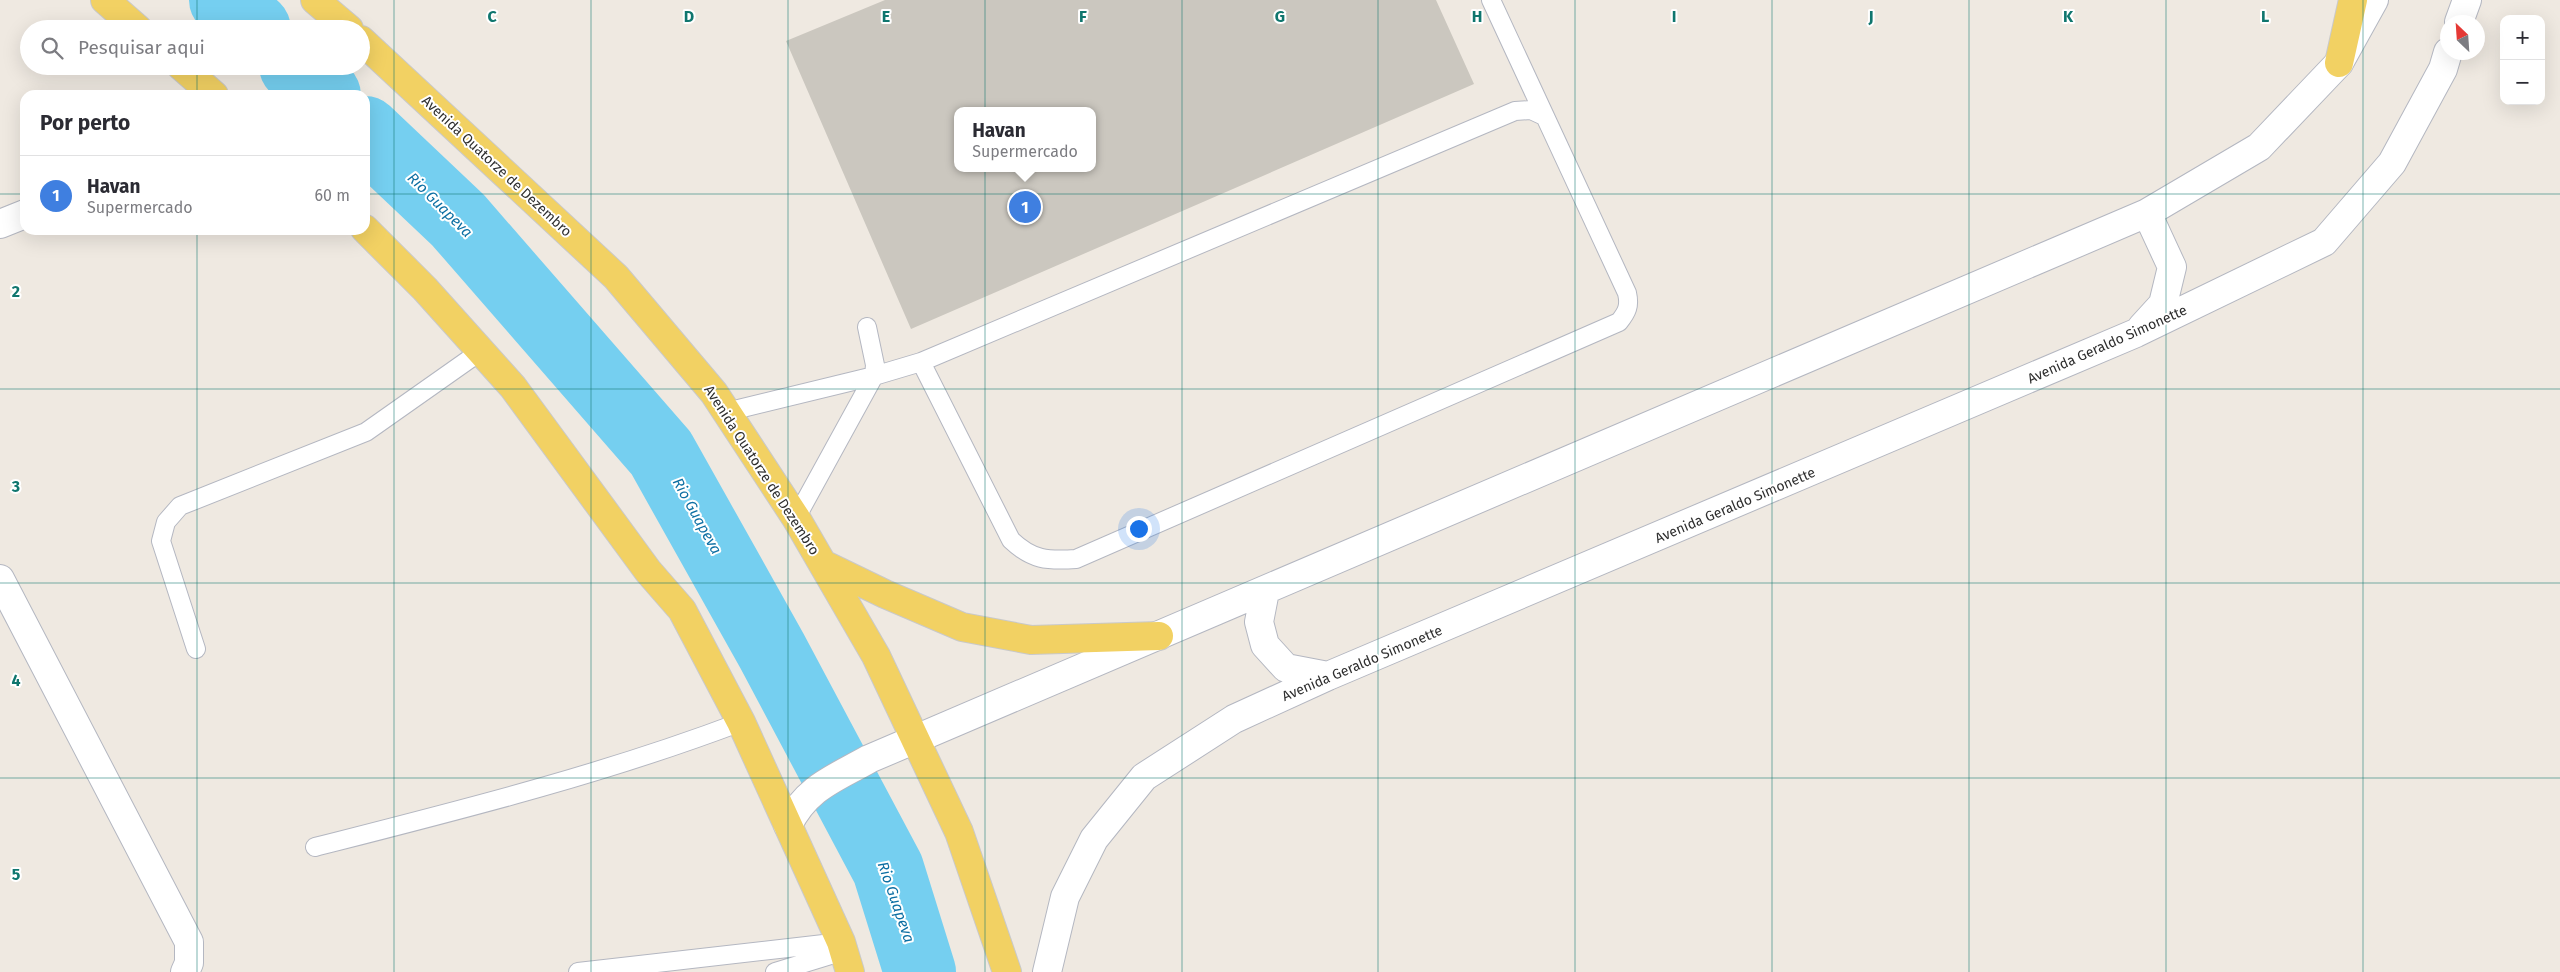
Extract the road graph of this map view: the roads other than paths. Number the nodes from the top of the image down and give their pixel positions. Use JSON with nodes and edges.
{"nodes":[{"id":1,"x":105,"y":0,"type":"edge"},
{"id":2,"x":315,"y":0,"type":"edge"},
{"id":3,"x":1492,"y":0,"type":"edge"},
{"id":4,"x":2352,"y":0,"type":"edge"},
{"id":5,"x":2374,"y":0,"type":"edge"},
{"id":6,"x":2466,"y":0,"type":"edge"},
{"id":7,"x":2461,"y":15,"type":"edge"},
{"id":8,"x":128,"y":20,"type":"edge"},
{"id":9,"x":338,"y":20,"type":"edge"},
{"id":10,"x":370,"y":48,"type":"edge"},
{"id":11,"x":2446,"y":60,"type":"edge"},
{"id":12,"x":2338,"y":63,"type":"junction"},
{"id":13,"x":191,"y":75,"type":"edge"},
{"id":14,"x":208,"y":90,"type":"edge"},
{"id":15,"x":1544,"y":116,"type":"junction"},
{"id":16,"x":2148,"y":213,"type":"junction"},
{"id":17,"x":20,"y":216,"type":"edge"},
{"id":18,"x":0,"y":224,"type":"edge"},
{"id":19,"x":370,"y":234,"type":"edge"},
{"id":20,"x":867,"y":327,"type":"dead end"},
{"id":21,"x":2136,"y":333,"type":"junction"},
{"id":22,"x":481,"y":351,"type":"junction"},
{"id":23,"x":921,"y":362,"type":"junction"},
{"id":24,"x":874,"y":376,"type":"junction"},
{"id":25,"x":726,"y":412,"type":"junction"},
{"id":26,"x":796,"y":518,"type":"junction"},
{"id":27,"x":823,"y":564,"type":"junction"},
{"id":28,"x":0,"y":579,"type":"edge"},
{"id":29,"x":1265,"y":591,"type":"junction"},
{"id":30,"x":1158,"y":636,"type":"junction"},
{"id":31,"x":196,"y":650,"type":"dead end"},
{"id":32,"x":1328,"y":676,"type":"junction"},
{"id":33,"x":742,"y":722,"type":"junction"},
{"id":34,"x":916,"y":740,"type":"junction"},
{"id":35,"x":788,"y":825,"type":"junction"},
{"id":36,"x":315,"y":847,"type":"dead end"},
{"id":37,"x":845,"y":955,"type":"edge"},
{"id":38,"x":185,"y":972,"type":"edge"},
{"id":39,"x":578,"y":972,"type":"edge"},
{"id":40,"x":775,"y":972,"type":"edge"},
{"id":41,"x":1006,"y":972,"type":"edge"},
{"id":42,"x":1047,"y":972,"type":"edge"}],
"edges":[{"from":1,"to":8,"type":"main road"},
{"from":2,"to":9,"type":"main road"},
{"from":3,"to":15,"type":"lane"},
{"from":4,"to":12,"type":"main road"},
{"from":5,"to":12,"type":"main road"},
{"from":6,"to":7,"type":"main road"},
{"from":10,"to":25,"type":"main road","name":"Avenida Quatorze de Dezembro"},
{"from":11,"to":21,"type":"main road","name":"Avenida Geraldo Simonette"},
{"from":12,"to":16,"type":"main road"},
{"from":13,"to":14,"type":"main road"},
{"from":15,"to":23,"type":"lane"},
{"from":15,"to":23,"type":"lane"},
{"from":16,"to":21,"type":"main road"},
{"from":16,"to":29,"type":"main road"},
{"from":17,"to":18,"type":"main road"},
{"from":19,"to":22,"type":"main road"},
{"from":20,"to":24,"type":"lane"},
{"from":21,"to":32,"type":"main road","name":"Avenida Geraldo Simonette"},
{"from":22,"to":31,"type":"lane"},
{"from":22,"to":33,"type":"main road"},
{"from":23,"to":24,"type":"lane"},
{"from":24,"to":25,"type":"lane"},
{"from":24,"to":26,"type":"lane"},
{"from":25,"to":26,"type":"main road","name":"Avenida Quatorze de Dezembro"},
{"from":26,"to":27,"type":"main road","name":"Avenida Quatorze de Dezembro"},
{"from":27,"to":30,"type":"main road"},
{"from":27,"to":34,"type":"main road","name":"Avenida Quatorze de Dezembro"},
{"from":28,"to":38,"type":"main road"},
{"from":29,"to":30,"type":"main road"},
{"from":29,"to":32,"type":"main road"},
{"from":30,"to":34,"type":"main road"},
{"from":32,"to":42,"type":"main road","name":"Avenida Geraldo Simonette"},
{"from":33,"to":35,"type":"main road"},
{"from":33,"to":36,"type":"lane"},
{"from":34,"to":35,"type":"main road"},
{"from":34,"to":41,"type":"main road","name":"Avenida Quatorze de Dezembro"},
{"from":35,"to":37,"type":"main road"},
{"from":37,"to":39,"type":"lane"},
{"from":37,"to":40,"type":"lane"}]}
